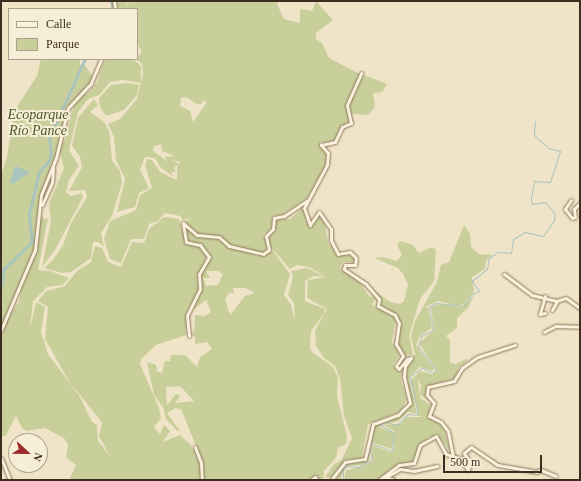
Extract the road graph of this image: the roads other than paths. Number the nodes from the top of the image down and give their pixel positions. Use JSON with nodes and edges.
{"nodes":[{"id":1,"x":101,"y":60,"type":"edge"},
{"id":2,"x":361,"y":73,"type":"dead end"},
{"id":3,"x":54,"y":163,"type":"junction"},
{"id":4,"x":54,"y":177,"type":"junction"},
{"id":5,"x":45,"y":185,"type":"junction"},
{"id":6,"x":42,"y":190,"type":"junction"},
{"id":7,"x":47,"y":194,"type":"junction"},
{"id":8,"x":307,"y":200,"type":"junction"},
{"id":9,"x":571,"y":200,"type":"dead end"},
{"id":10,"x":580,"y":203,"type":"edge"},
{"id":11,"x":41,"y":211,"type":"junction"},
{"id":12,"x":504,"y":274,"type":"dead end"},
{"id":13,"x":545,"y":296,"type":"junction"},
{"id":14,"x":557,"y":301,"type":"junction"},
{"id":15,"x":580,"y":308,"type":"edge"},
{"id":16,"x":552,"y":310,"type":"dead end"},
{"id":17,"x":545,"y":313,"type":"dead end"},
{"id":18,"x":580,"y":327,"type":"edge"},
{"id":19,"x":1,"y":330,"type":"edge"},
{"id":20,"x":544,"y":332,"type":"dead end"},
{"id":21,"x":189,"y":336,"type":"dead end"},
{"id":22,"x":515,"y":345,"type":"dead end"},
{"id":23,"x":195,"y":447,"type":"dead end"},
{"id":24,"x":454,"y":457,"type":"junction"},
{"id":25,"x":1,"y":458,"type":"edge"},
{"id":26,"x":437,"y":466,"type":"dead end"},
{"id":27,"x":556,"y":476,"type":"dead end"},
{"id":28,"x":386,"y":477,"type":"junction"},
{"id":29,"x":10,"y":480,"type":"edge"},
{"id":30,"x":202,"y":480,"type":"edge"},
{"id":31,"x":311,"y":480,"type":"edge"},
{"id":32,"x":317,"y":480,"type":"edge"},
{"id":33,"x":331,"y":480,"type":"edge"},
{"id":34,"x":379,"y":480,"type":"edge"},
{"id":35,"x":394,"y":480,"type":"edge"}],
"edges":[{"from":1,"to":3,"type":"street"},
{"from":2,"to":8,"type":"street"},
{"from":3,"to":4,"type":"street"},
{"from":3,"to":5,"type":"street"},
{"from":4,"to":5,"type":"street"},
{"from":4,"to":7,"type":"street"},
{"from":5,"to":6,"type":"street"},
{"from":6,"to":7,"type":"street"},
{"from":6,"to":11,"type":"street"},
{"from":7,"to":11,"type":"street"},
{"from":8,"to":21,"type":"street"},
{"from":8,"to":33,"type":"street"},
{"from":9,"to":10,"type":"street"},
{"from":11,"to":19,"type":"street"},
{"from":12,"to":13,"type":"street"},
{"from":13,"to":14,"type":"street"},
{"from":13,"to":17,"type":"street"},
{"from":14,"to":15,"type":"street"},
{"from":14,"to":16,"type":"street"},
{"from":18,"to":20,"type":"street"},
{"from":22,"to":24,"type":"street"},
{"from":23,"to":30,"type":"street"},
{"from":24,"to":27,"type":"street"},
{"from":24,"to":28,"type":"street"},
{"from":25,"to":29,"type":"street"},
{"from":26,"to":28,"type":"street"},
{"from":28,"to":34,"type":"street"},
{"from":28,"to":35,"type":"street"},
{"from":31,"to":32,"type":"street"}]}
